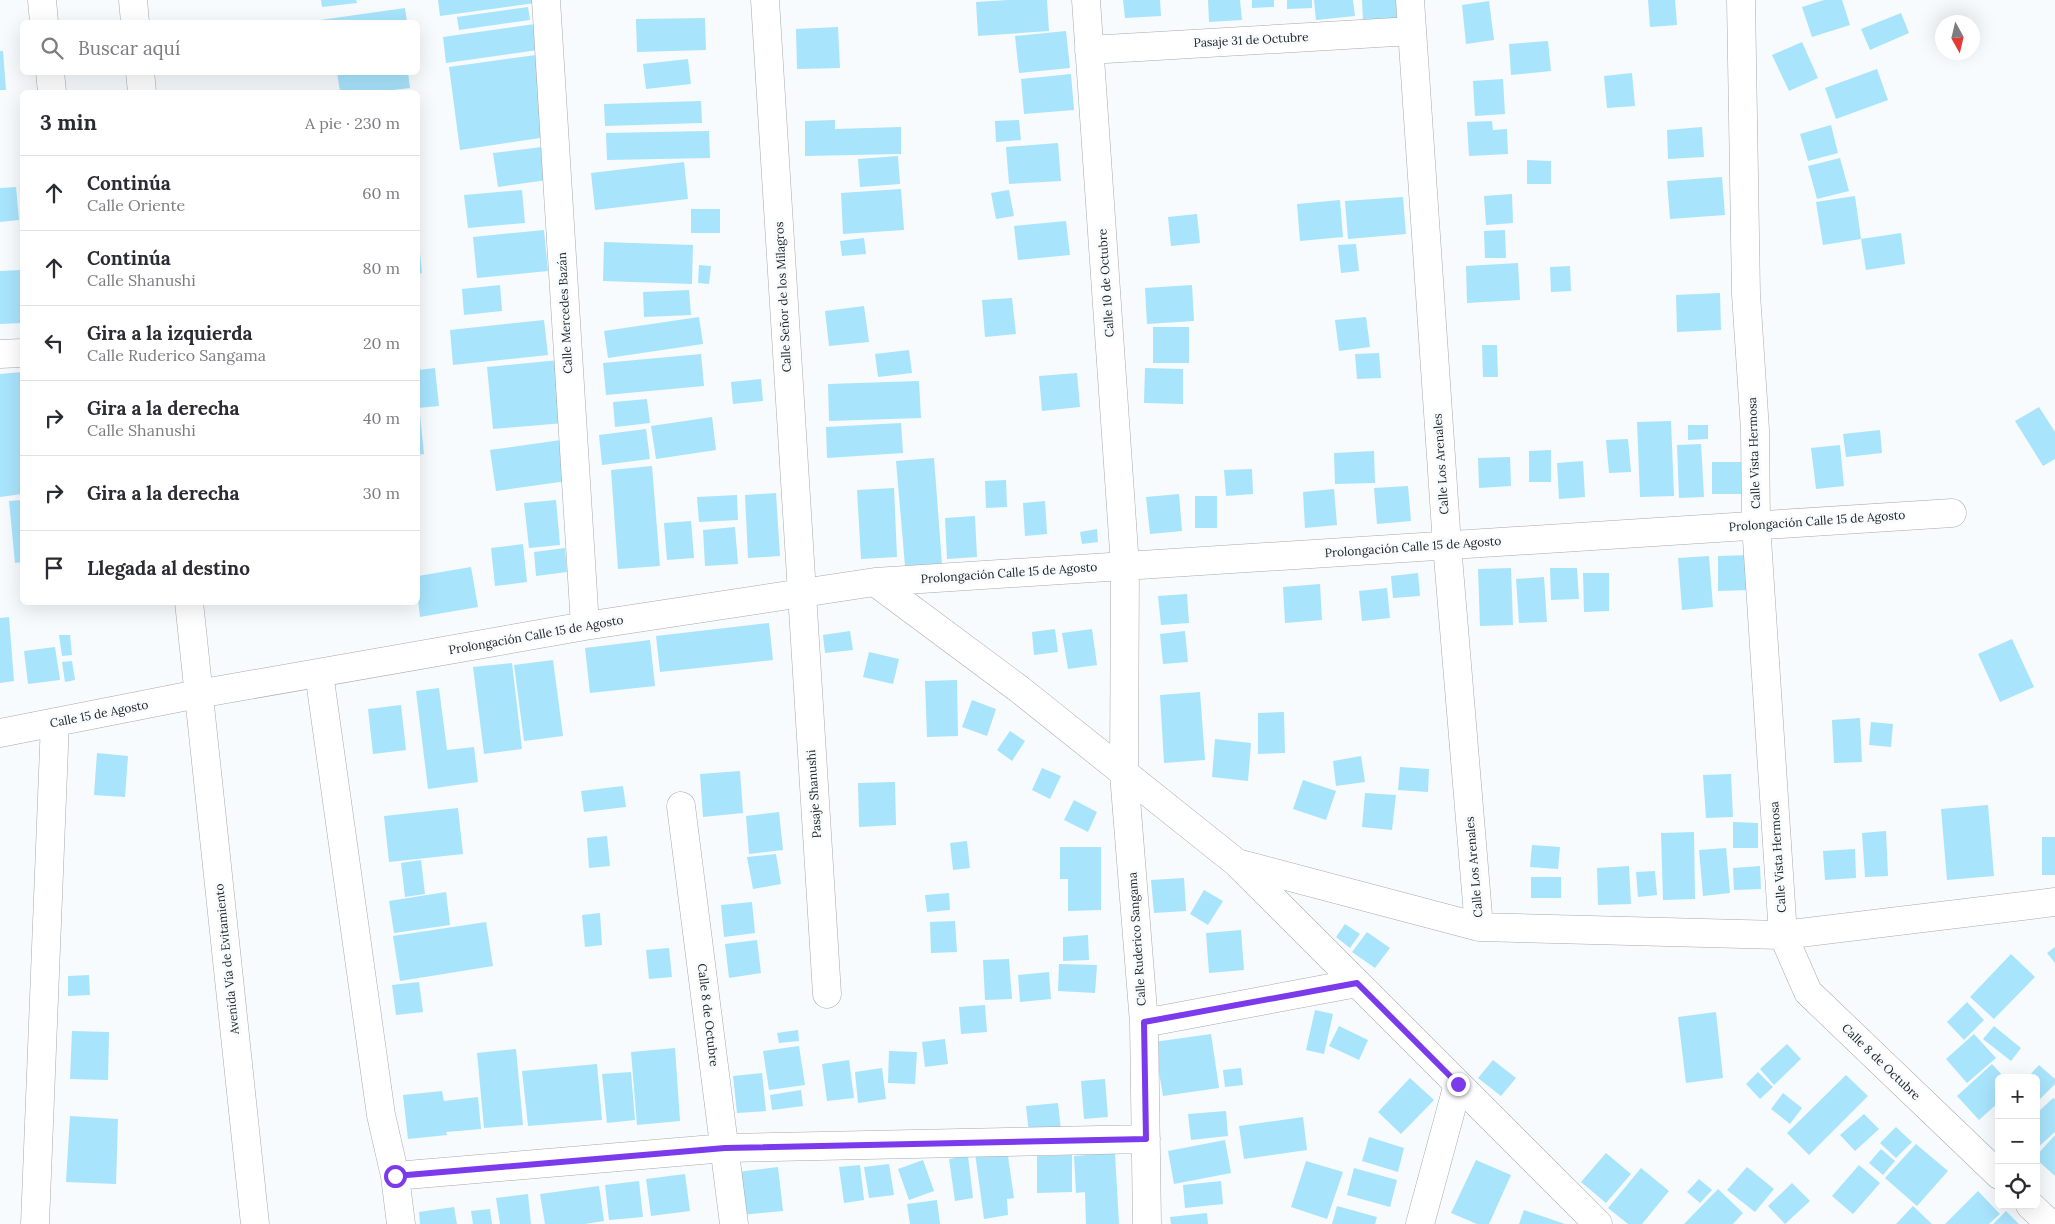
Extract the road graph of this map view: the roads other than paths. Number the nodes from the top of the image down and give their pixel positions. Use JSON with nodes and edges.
{"nodes":[{"id":1,"x":42,"y":0,"type":"edge"},
{"id":2,"x":133,"y":0,"type":"edge"},
{"id":3,"x":546,"y":0,"type":"edge"},
{"id":4,"x":765,"y":0,"type":"edge"},
{"id":5,"x":1086,"y":0,"type":"edge"},
{"id":6,"x":1410,"y":0,"type":"edge"},
{"id":7,"x":1741,"y":0,"type":"edge"},
{"id":8,"x":44,"y":20,"type":"edge"},
{"id":9,"x":135,"y":20,"type":"edge"},
{"id":10,"x":1412,"y":31,"type":"junction"},
{"id":11,"x":1090,"y":50,"type":"junction"},
{"id":12,"x":50,"y":75,"type":"edge"},
{"id":13,"x":140,"y":75,"type":"edge"},
{"id":14,"x":52,"y":90,"type":"edge"},
{"id":15,"x":142,"y":90,"type":"edge"},
{"id":16,"x":20,"y":352,"type":"edge"},
{"id":17,"x":0,"y":354,"type":"edge"},
{"id":18,"x":1952,"y":512,"type":"dead end"},
{"id":19,"x":1756,"y":524,"type":"junction"},
{"id":20,"x":1447,"y":545,"type":"junction"},
{"id":21,"x":1125,"y":566,"type":"junction"},
{"id":22,"x":875,"y":582,"type":"junction"},
{"id":23,"x":801,"y":594,"type":"junction"},
{"id":24,"x":189,"y":605,"type":"edge"},
{"id":25,"x":584,"y":626,"type":"junction"},
{"id":26,"x":319,"y":673,"type":"junction"},
{"id":27,"x":198,"y":694,"type":"junction"},
{"id":28,"x":55,"y":722,"type":"junction"},
{"id":29,"x":0,"y":733,"type":"edge"},
{"id":30,"x":1124,"y":774,"type":"junction"},
{"id":31,"x":681,"y":806,"type":"dead end"},
{"id":32,"x":1237,"y":863,"type":"junction"},
{"id":33,"x":2055,"y":902,"type":"edge"},
{"id":34,"x":1479,"y":927,"type":"junction"},
{"id":35,"x":1783,"y":934,"type":"junction"},
{"id":36,"x":1357,"y":983,"type":"junction"},
{"id":37,"x":827,"y":994,"type":"dead end"},
{"id":38,"x":1144,"y":1022,"type":"junction"},
{"id":39,"x":1458,"y":1084,"type":"junction"},
{"id":40,"x":1146,"y":1139,"type":"junction"},
{"id":41,"x":725,"y":1148,"type":"junction"},
{"id":42,"x":1995,"y":1171,"type":"edge"},
{"id":43,"x":395,"y":1176,"type":"junction"},
{"id":44,"x":2034,"y":1209,"type":"edge"},
{"id":45,"x":35,"y":1224,"type":"edge"},
{"id":46,"x":255,"y":1224,"type":"edge"},
{"id":47,"x":401,"y":1224,"type":"edge"},
{"id":48,"x":734,"y":1224,"type":"edge"},
{"id":49,"x":1148,"y":1224,"type":"edge"},
{"id":50,"x":1420,"y":1224,"type":"edge"},
{"id":51,"x":1598,"y":1224,"type":"edge"},
{"id":52,"x":2050,"y":1224,"type":"edge"}],
"edges":[{"from":1,"to":8,"type":"street"},
{"from":2,"to":9,"type":"street"},
{"from":3,"to":25,"type":"street","name":"Calle Mercedes Bazán"},
{"from":4,"to":23,"type":"street","name":"Calle Señor de los Milagros"},
{"from":5,"to":11,"type":"street","name":"Calle 10 de Octubre"},
{"from":6,"to":10,"type":"street","name":"Calle Los Arenales"},
{"from":7,"to":19,"type":"street","name":"Calle Vista Hermosa"},
{"from":10,"to":11,"type":"street","name":"Pasaje 31 de Octubre"},
{"from":10,"to":20,"type":"street","name":"Calle Los Arenales"},
{"from":11,"to":21,"type":"street","name":"Calle 10 de Octubre"},
{"from":12,"to":14,"type":"street"},
{"from":13,"to":15,"type":"street"},
{"from":16,"to":17,"type":"street"},
{"from":18,"to":19,"type":"street","name":"Prolongación Calle 15 de Agosto"},
{"from":19,"to":20,"type":"street","name":"Prolongación Calle 15 de Agosto"},
{"from":19,"to":35,"type":"street","name":"Calle Vista Hermosa"},
{"from":20,"to":21,"type":"street","name":"Prolongación Calle 15 de Agosto"},
{"from":20,"to":34,"type":"street","name":"Calle Los Arenales"},
{"from":21,"to":22,"type":"street","name":"Prolongación Calle 15 de Agosto"},
{"from":21,"to":30,"type":"street","name":"Calle 10 de Octubre"},
{"from":22,"to":23,"type":"street","name":"Prolongación Calle 15 de Agosto"},
{"from":22,"to":30,"type":"street"},
{"from":23,"to":25,"type":"street","name":"Prolongación Calle 15 de Agosto"},
{"from":23,"to":37,"type":"street","name":"Pasaje Shanushi"},
{"from":24,"to":27,"type":"street","name":"Avenida Vía de Evitamiento"},
{"from":25,"to":26,"type":"street","name":"Prolongación Calle 15 de Agosto"},
{"from":26,"to":27,"type":"street","name":"Prolongación Calle 15 de Agosto"},
{"from":26,"to":43,"type":"street"},
{"from":27,"to":28,"type":"street","name":"Calle 15 de Agosto"},
{"from":27,"to":46,"type":"street","name":"Avenida Vía de Evitamiento"},
{"from":28,"to":29,"type":"street","name":"Calle 15 de Agosto"},
{"from":28,"to":45,"type":"street"},
{"from":30,"to":32,"type":"street"},
{"from":30,"to":38,"type":"street","name":"Calle Ruderico Sangama"},
{"from":31,"to":41,"type":"street","name":"Calle 8 de Octubre"},
{"from":32,"to":34,"type":"street"},
{"from":32,"to":36,"type":"street"},
{"from":33,"to":35,"type":"street"},
{"from":34,"to":35,"type":"street"},
{"from":35,"to":42,"type":"street","name":"Calle 8 de Octubre"},
{"from":36,"to":38,"type":"street"},
{"from":36,"to":39,"type":"street"},
{"from":38,"to":40,"type":"street","name":"Calle Ruderico Sangama"},
{"from":39,"to":50,"type":"street"},
{"from":39,"to":51,"type":"street"},
{"from":40,"to":41,"type":"street"},
{"from":40,"to":49,"type":"street","name":"Calle Ruderico Sangama"},
{"from":41,"to":43,"type":"street"},
{"from":41,"to":48,"type":"street","name":"Calle 8 de Octubre"},
{"from":43,"to":47,"type":"street"},
{"from":44,"to":52,"type":"street"}]}
